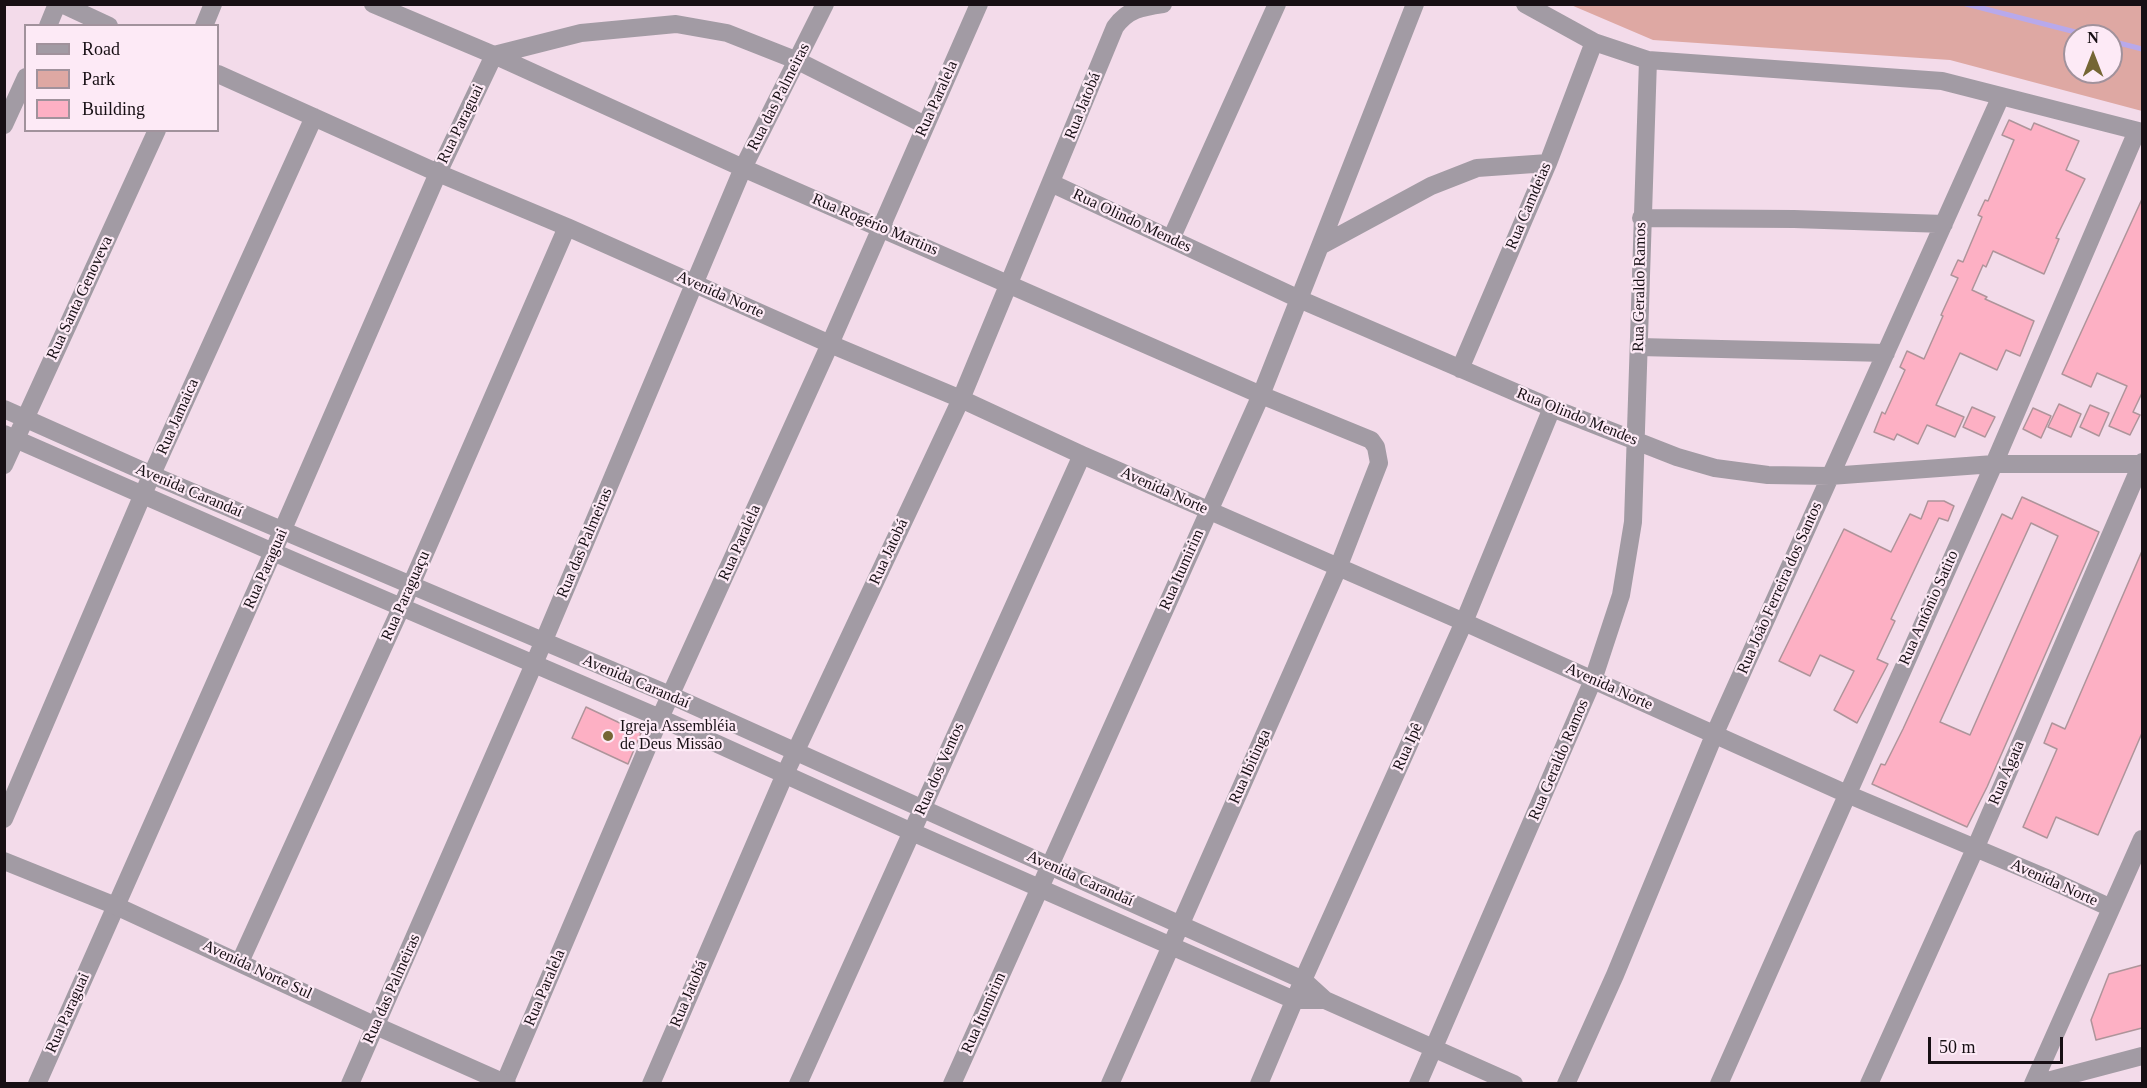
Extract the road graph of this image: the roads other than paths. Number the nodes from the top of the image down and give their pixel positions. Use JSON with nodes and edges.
{"nodes":[{"id":1,"x":60,"y":4,"type":"edge"},
{"id":2,"x":213,"y":4,"type":"edge"},
{"id":3,"x":373,"y":4,"type":"edge"},
{"id":4,"x":825,"y":4,"type":"edge"},
{"id":5,"x":979,"y":4,"type":"edge"},
{"id":6,"x":1163,"y":4,"type":"edge"},
{"id":7,"x":1277,"y":4,"type":"edge"},
{"id":8,"x":1415,"y":4,"type":"edge"},
{"id":9,"x":1526,"y":4,"type":"edge"},
{"id":10,"x":49,"y":24,"type":"edge"},
{"id":11,"x":105,"y":24,"type":"edge"},
{"id":12,"x":205,"y":24,"type":"edge"},
{"id":13,"x":1594,"y":42,"type":"junction"},
{"id":14,"x":494,"y":55,"type":"junction"},
{"id":15,"x":1648,"y":60,"type":"junction"},
{"id":16,"x":798,"y":61,"type":"junction"},
{"id":17,"x":219,"y":74,"type":"edge"},
{"id":18,"x":24,"y":81,"type":"edge"},
{"id":19,"x":2001,"y":96,"type":"junction"},
{"id":20,"x":314,"y":117,"type":"junction"},
{"id":21,"x":4,"y":125,"type":"edge"},
{"id":22,"x":925,"y":125,"type":"junction"},
{"id":23,"x":2140,"y":131,"type":"edge"},
{"id":24,"x":156,"y":132,"type":"edge"},
{"id":25,"x":1548,"y":163,"type":"junction"},
{"id":26,"x":743,"y":168,"type":"junction"},
{"id":27,"x":438,"y":173,"type":"junction"},
{"id":28,"x":1051,"y":183,"type":"junction"},
{"id":29,"x":1641,"y":218,"type":"junction"},
{"id":30,"x":1944,"y":224,"type":"junction"},
{"id":31,"x":567,"y":227,"type":"junction"},
{"id":32,"x":880,"y":227,"type":"junction"},
{"id":33,"x":1171,"y":239,"type":"junction"},
{"id":34,"x":1320,"y":246,"type":"junction"},
{"id":35,"x":694,"y":283,"type":"junction"},
{"id":36,"x":1009,"y":283,"type":"junction"},
{"id":37,"x":1299,"y":299,"type":"junction"},
{"id":38,"x":830,"y":344,"type":"junction"},
{"id":39,"x":1639,"y":347,"type":"junction"},
{"id":40,"x":1886,"y":353,"type":"junction"},
{"id":41,"x":1460,"y":369,"type":"junction"},
{"id":42,"x":1261,"y":395,"type":"junction"},
{"id":43,"x":961,"y":399,"type":"junction"},
{"id":44,"x":1552,"y":408,"type":"junction"},
{"id":45,"x":4,"y":409,"type":"edge"},
{"id":46,"x":26,"y":418,"type":"junction"},
{"id":47,"x":10,"y":436,"type":"edge"},
{"id":48,"x":1636,"y":441,"type":"junction"},
{"id":49,"x":1376,"y":447,"type":"joint"},
{"id":50,"x":1082,"y":455,"type":"junction"},
{"id":51,"x":2142,"y":463,"type":"edge"},
{"id":52,"x":1994,"y":464,"type":"junction"},
{"id":53,"x":4,"y":465,"type":"edge"},
{"id":54,"x":152,"y":475,"type":"junction"},
{"id":55,"x":1830,"y":476,"type":"junction"},
{"id":56,"x":143,"y":494,"type":"junction"},
{"id":57,"x":1209,"y":511,"type":"junction"},
{"id":58,"x":283,"y":531,"type":"junction"},
{"id":59,"x":273,"y":552,"type":"junction"},
{"id":60,"x":1338,"y":568,"type":"junction"},
{"id":61,"x":411,"y":586,"type":"junction"},
{"id":62,"x":401,"y":608,"type":"junction"},
{"id":63,"x":1464,"y":622,"type":"junction"},
{"id":64,"x":543,"y":642,"type":"junction"},
{"id":65,"x":534,"y":664,"type":"junction"},
{"id":66,"x":1593,"y":680,"type":"junction"},
{"id":67,"x":670,"y":695,"type":"junction"},
{"id":68,"x":660,"y":718,"type":"junction"},
{"id":69,"x":1715,"y":733,"type":"junction"},
{"id":70,"x":795,"y":752,"type":"junction"},
{"id":71,"x":785,"y":774,"type":"junction"},
{"id":72,"x":1847,"y":794,"type":"junction"},
{"id":73,"x":922,"y":810,"type":"junction"},
{"id":74,"x":4,"y":819,"type":"edge"},
{"id":75,"x":912,"y":832,"type":"junction"},
{"id":76,"x":2142,"y":839,"type":"edge"},
{"id":77,"x":1975,"y":849,"type":"junction"},
{"id":78,"x":4,"y":861,"type":"edge"},
{"id":79,"x":2137,"y":862,"type":"edge"},
{"id":80,"x":1050,"y":866,"type":"junction"},
{"id":81,"x":1040,"y":889,"type":"junction"},
{"id":82,"x":116,"y":906,"type":"junction"},
{"id":83,"x":2111,"y":908,"type":"junction"},
{"id":84,"x":1180,"y":924,"type":"junction"},
{"id":85,"x":1171,"y":945,"type":"junction"},
{"id":86,"x":240,"y":962,"type":"junction"},
{"id":87,"x":1302,"y":980,"type":"junction"},
{"id":88,"x":1294,"y":1000,"type":"junction"},
{"id":89,"x":1325,"y":1000,"type":"junction"},
{"id":90,"x":376,"y":1026,"type":"junction"},
{"id":91,"x":1435,"y":1047,"type":"junction"},
{"id":92,"x":2142,"y":1056,"type":"edge"},
{"id":93,"x":36,"y":1083,"type":"edge"},
{"id":94,"x":350,"y":1083,"type":"edge"},
{"id":95,"x":505,"y":1083,"type":"edge"},
{"id":96,"x":651,"y":1083,"type":"edge"},
{"id":97,"x":798,"y":1083,"type":"edge"},
{"id":98,"x":952,"y":1083,"type":"edge"},
{"id":99,"x":1110,"y":1083,"type":"edge"},
{"id":100,"x":1259,"y":1083,"type":"edge"},
{"id":101,"x":1418,"y":1083,"type":"edge"},
{"id":102,"x":1514,"y":1083,"type":"edge"},
{"id":103,"x":1566,"y":1083,"type":"edge"},
{"id":104,"x":1719,"y":1083,"type":"edge"},
{"id":105,"x":1869,"y":1083,"type":"edge"},
{"id":106,"x":2035,"y":1083,"type":"edge"}],
"edges":[{"from":1,"to":10,"type":"street"},
{"from":1,"to":11,"type":"street"},
{"from":2,"to":12,"type":"street"},
{"from":3,"to":14,"type":"street","name":"Rua Rogério Martins"},
{"from":4,"to":16,"type":"street","name":"Rua das Palmeiras"},
{"from":5,"to":22,"type":"street","name":"Rua Paralela"},
{"from":6,"to":28,"type":"street","name":"Rua Jatobá"},
{"from":7,"to":33,"type":"street"},
{"from":8,"to":34,"type":"street","name":"Rua Itumirim"},
{"from":9,"to":13,"type":"street"},
{"from":13,"to":15,"type":"street"},
{"from":13,"to":25,"type":"street","name":"Rua Camdeias"},
{"from":14,"to":16,"type":"street"},
{"from":14,"to":26,"type":"street","name":"Rua Rogério Martins"},
{"from":14,"to":27,"type":"street","name":"Rua Paraguai"},
{"from":15,"to":19,"type":"street"},
{"from":15,"to":29,"type":"street","name":"Rua Geraldo Ramos"},
{"from":16,"to":22,"type":"street"},
{"from":16,"to":26,"type":"street","name":"Rua das Palmeiras"},
{"from":17,"to":20,"type":"street","name":"Avenida Norte"},
{"from":18,"to":21,"type":"street"},
{"from":19,"to":23,"type":"street"},
{"from":19,"to":30,"type":"street","name":"Rua João Ferreira dos Santos"},
{"from":20,"to":27,"type":"street","name":"Avenida Norte"},
{"from":20,"to":54,"type":"street","name":"Rua Jamaica"},
{"from":22,"to":32,"type":"street","name":"Rua Paralela"},
{"from":23,"to":52,"type":"street","name":"Rua Antônio Satito"},
{"from":24,"to":46,"type":"street","name":"Rua Santa Genoveva"},
{"from":25,"to":34,"type":"street"},
{"from":25,"to":41,"type":"street","name":"Rua Camdeias"},
{"from":26,"to":32,"type":"street","name":"Rua Rogério Martins"},
{"from":26,"to":35,"type":"street","name":"Rua das Palmeiras"},
{"from":27,"to":31,"type":"street","name":"Avenida Norte"},
{"from":27,"to":58,"type":"street","name":"Rua Paraguai"},
{"from":28,"to":33,"type":"street","name":"Rua Olindo Mendes"},
{"from":28,"to":36,"type":"street","name":"Rua Jatobá"},
{"from":29,"to":30,"type":"street"},
{"from":29,"to":39,"type":"street","name":"Rua Geraldo Ramos"},
{"from":30,"to":40,"type":"street","name":"Rua João Ferreira dos Santos"},
{"from":31,"to":35,"type":"street","name":"Avenida Norte"},
{"from":31,"to":61,"type":"street","name":"Rua Paraguaçu"},
{"from":32,"to":36,"type":"street","name":"Rua Rogério Martins"},
{"from":32,"to":38,"type":"street","name":"Rua Paralela"},
{"from":33,"to":37,"type":"street","name":"Rua Olindo Mendes"},
{"from":34,"to":37,"type":"street","name":"Rua Itumirim"},
{"from":35,"to":38,"type":"street","name":"Avenida Norte"},
{"from":35,"to":64,"type":"street","name":"Rua das Palmeiras"},
{"from":36,"to":42,"type":"street","name":"Rua Rogério Martins"},
{"from":36,"to":43,"type":"street","name":"Rua Jatobá"},
{"from":37,"to":41,"type":"street","name":"Rua Olindo Mendes"},
{"from":37,"to":42,"type":"street","name":"Rua Itumirim"},
{"from":38,"to":43,"type":"street","name":"Avenida Norte"},
{"from":38,"to":67,"type":"street","name":"Rua Paralela"},
{"from":39,"to":40,"type":"street"},
{"from":39,"to":48,"type":"street","name":"Rua Geraldo Ramos"},
{"from":40,"to":55,"type":"street","name":"Rua João Ferreira dos Santos"},
{"from":41,"to":44,"type":"street","name":"Rua Olindo Mendes"},
{"from":42,"to":49,"type":"street","name":"Rua Rogério Martins"},
{"from":42,"to":57,"type":"street","name":"Rua Itumirim"},
{"from":43,"to":50,"type":"street","name":"Avenida Norte"},
{"from":43,"to":70,"type":"street","name":"Rua Jatobá"},
{"from":44,"to":48,"type":"street","name":"Rua Olindo Mendes"},
{"from":44,"to":63,"type":"street","name":"Rua Ipê"},
{"from":45,"to":46,"type":"street","name":"Avenida Carandaí"},
{"from":46,"to":47,"type":"street","name":"Rua Santa Genoveva"},
{"from":46,"to":54,"type":"street","name":"Avenida Carandaí"},
{"from":47,"to":53,"type":"street","name":"Rua Santa Genoveva"},
{"from":47,"to":56,"type":"street","name":"Avenida Carandaí"},
{"from":48,"to":55,"type":"street","name":"Rua Olindo Mendes"},
{"from":48,"to":66,"type":"street","name":"Rua Geraldo Ramos"},
{"from":49,"to":60,"type":"street","name":"Rua Ibitinga"},
{"from":50,"to":57,"type":"street","name":"Avenida Norte"},
{"from":50,"to":73,"type":"street","name":"Rua dos Ventos"},
{"from":51,"to":52,"type":"street","name":"Rua Olindo Mendes"},
{"from":51,"to":77,"type":"street","name":"Rua Ágata"},
{"from":52,"to":55,"type":"street","name":"Rua Olindo Mendes"},
{"from":52,"to":72,"type":"street","name":"Rua Antônio Satito"},
{"from":54,"to":56,"type":"street","name":"Rua Jamaica"},
{"from":54,"to":58,"type":"street","name":"Avenida Carandaí"},
{"from":55,"to":69,"type":"street","name":"Rua João Ferreira dos Santos"},
{"from":56,"to":59,"type":"street","name":"Avenida Carandaí"},
{"from":56,"to":74,"type":"street","name":"Rua Jamaica"},
{"from":57,"to":60,"type":"street","name":"Avenida Norte"},
{"from":57,"to":80,"type":"street","name":"Rua Itumirim"},
{"from":58,"to":59,"type":"street","name":"Rua Paraguai"},
{"from":58,"to":61,"type":"street","name":"Avenida Carandaí"},
{"from":59,"to":62,"type":"street","name":"Avenida Carandaí"},
{"from":59,"to":82,"type":"street","name":"Rua Paraguai"},
{"from":60,"to":63,"type":"street","name":"Avenida Norte"},
{"from":60,"to":84,"type":"street","name":"Rua Ibitinga"},
{"from":61,"to":62,"type":"street","name":"Rua Paraguaçu"},
{"from":61,"to":64,"type":"street","name":"Avenida Carandaí"},
{"from":62,"to":65,"type":"street","name":"Avenida Carandaí"},
{"from":62,"to":86,"type":"street","name":"Rua Paraguaçu"},
{"from":63,"to":66,"type":"street","name":"Avenida Norte"},
{"from":63,"to":87,"type":"street","name":"Rua Ipê"},
{"from":64,"to":65,"type":"street","name":"Rua das Palmeiras"},
{"from":64,"to":67,"type":"street","name":"Avenida Carandaí"},
{"from":65,"to":68,"type":"street","name":"Avenida Carandaí"},
{"from":65,"to":90,"type":"street","name":"Rua das Palmeiras"},
{"from":66,"to":69,"type":"street","name":"Avenida Norte"},
{"from":66,"to":91,"type":"street","name":"Rua Geraldo Ramos"},
{"from":67,"to":68,"type":"street","name":"Rua Paralela"},
{"from":67,"to":70,"type":"street","name":"Avenida Carandaí"},
{"from":68,"to":71,"type":"street","name":"Avenida Carandaí"},
{"from":68,"to":95,"type":"street","name":"Rua Paralela"},
{"from":69,"to":72,"type":"street","name":"Avenida Norte"},
{"from":69,"to":103,"type":"street","name":"Rua João Ferreira dos Santos"},
{"from":70,"to":71,"type":"street","name":"Rua Jatobá"},
{"from":70,"to":73,"type":"street","name":"Avenida Carandaí"},
{"from":71,"to":75,"type":"street","name":"Avenida Carandaí"},
{"from":71,"to":96,"type":"street","name":"Rua Jatobá"},
{"from":72,"to":77,"type":"street","name":"Avenida Norte"},
{"from":72,"to":104,"type":"street","name":"Rua Antônio Satito"},
{"from":73,"to":75,"type":"street","name":"Rua dos Ventos"},
{"from":73,"to":80,"type":"street","name":"Avenida Carandaí"},
{"from":75,"to":81,"type":"street","name":"Avenida Carandaí"},
{"from":75,"to":97,"type":"street","name":"Rua dos Ventos"},
{"from":76,"to":79,"type":"street"},
{"from":77,"to":83,"type":"street","name":"Avenida Norte"},
{"from":77,"to":105,"type":"street","name":"Rua Ágata"},
{"from":78,"to":82,"type":"street","name":"Avenida Norte Sul"},
{"from":79,"to":83,"type":"street"},
{"from":80,"to":81,"type":"street","name":"Rua Itumirim"},
{"from":80,"to":84,"type":"street","name":"Avenida Carandaí"},
{"from":81,"to":85,"type":"street","name":"Avenida Carandaí"},
{"from":81,"to":98,"type":"street","name":"Rua Itumirim"},
{"from":82,"to":86,"type":"street","name":"Avenida Norte Sul"},
{"from":82,"to":93,"type":"street","name":"Rua Paraguai"},
{"from":83,"to":106,"type":"street"},
{"from":84,"to":85,"type":"street","name":"Rua Ibitinga"},
{"from":84,"to":87,"type":"street","name":"Avenida Carandaí"},
{"from":85,"to":88,"type":"street","name":"Avenida Carandaí"},
{"from":85,"to":99,"type":"street","name":"Rua Ibitinga"},
{"from":86,"to":90,"type":"street","name":"Avenida Norte Sul"},
{"from":87,"to":88,"type":"street","name":"Rua Ipê"},
{"from":87,"to":89,"type":"street","name":"Avenida Carandaí"},
{"from":88,"to":89,"type":"street","name":"Avenida Carandaí"},
{"from":88,"to":100,"type":"street","name":"Rua Ipê"},
{"from":89,"to":91,"type":"street","name":"Avenida Carandaí"},
{"from":90,"to":94,"type":"street","name":"Rua das Palmeiras"},
{"from":90,"to":95,"type":"street","name":"Avenida Norte Sul"},
{"from":91,"to":101,"type":"street","name":"Rua Geraldo Ramos"},
{"from":91,"to":102,"type":"street","name":"Avenida Carandaí"},
{"from":92,"to":106,"type":"street"}]}
